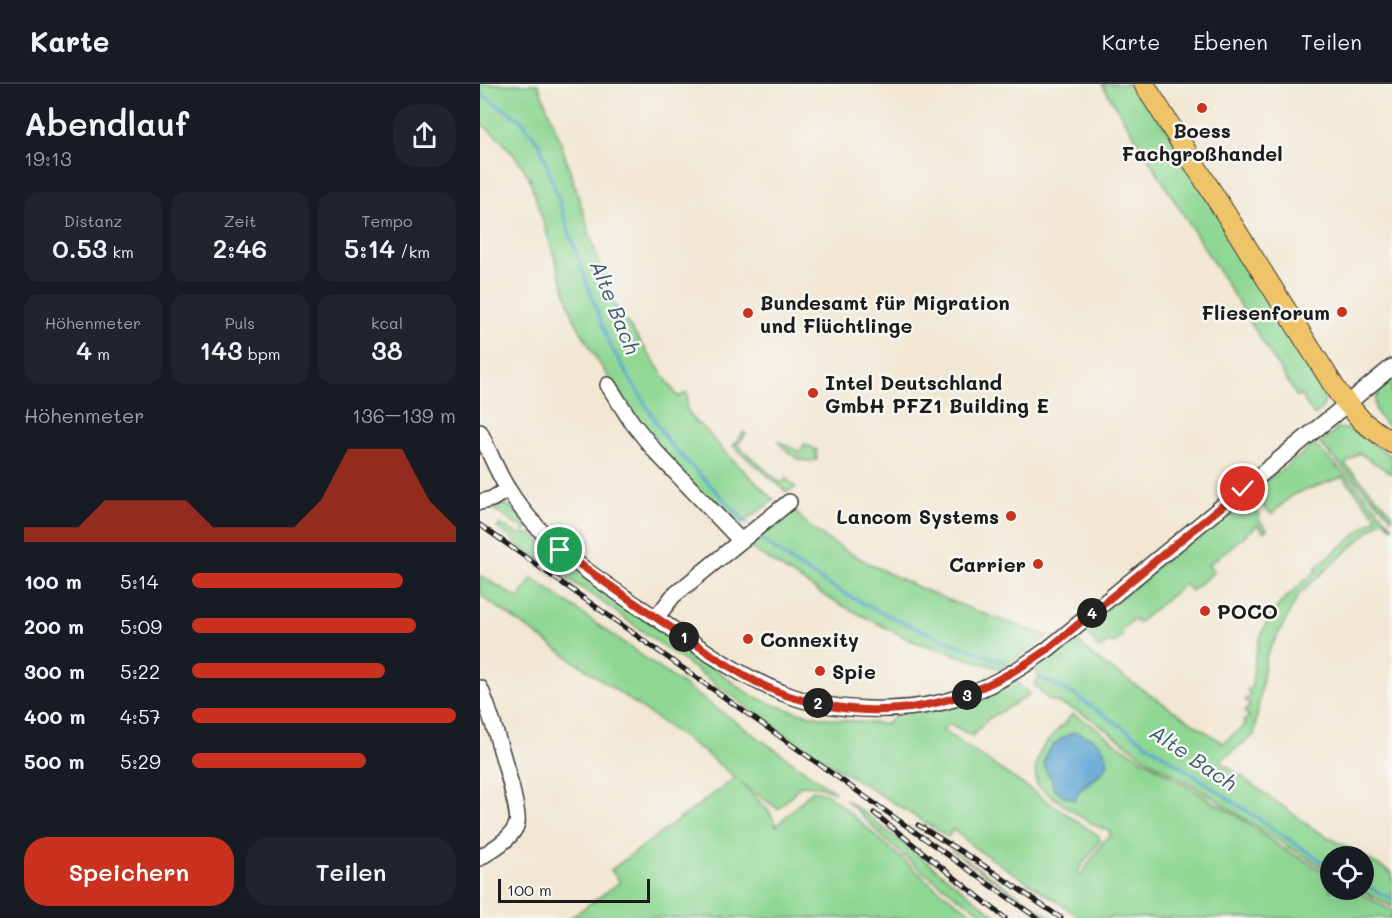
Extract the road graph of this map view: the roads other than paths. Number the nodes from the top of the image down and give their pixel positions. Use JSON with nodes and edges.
{"nodes":[{"id":1,"x":1144,"y":84,"type":"edge"},
{"id":2,"x":1392,"y":367,"type":"edge"},
{"id":3,"x":608,"y":385,"type":"dead end"},
{"id":4,"x":1346,"y":404,"type":"junction"},
{"id":5,"x":480,"y":432,"type":"edge"},
{"id":6,"x":1392,"y":443,"type":"edge"},
{"id":7,"x":508,"y":489,"type":"junction"},
{"id":8,"x":480,"y":502,"type":"edge"},
{"id":9,"x":789,"y":502,"type":"dead end"},
{"id":10,"x":740,"y":540,"type":"junction"},
{"id":11,"x":656,"y":618,"type":"junction"},
{"id":12,"x":480,"y":688,"type":"edge"},
{"id":13,"x":480,"y":858,"type":"edge"}],
"edges":[{"from":1,"to":4,"type":"main road"},
{"from":2,"to":4,"type":"street"},
{"from":3,"to":10,"type":"street"},
{"from":4,"to":6,"type":"main road"},
{"from":4,"to":11,"type":"street"},
{"from":5,"to":7,"type":"street"},
{"from":7,"to":8,"type":"street"},
{"from":7,"to":11,"type":"street"},
{"from":9,"to":10,"type":"street"},
{"from":10,"to":11,"type":"street"},
{"from":12,"to":13,"type":"street"}]}
